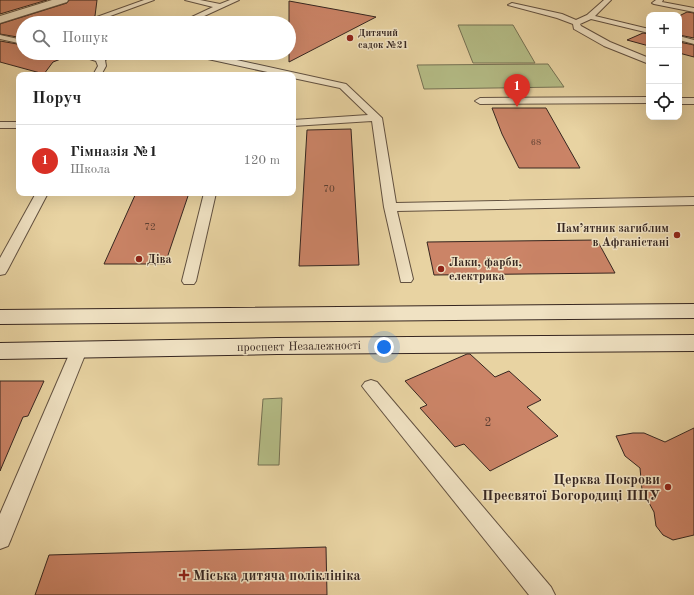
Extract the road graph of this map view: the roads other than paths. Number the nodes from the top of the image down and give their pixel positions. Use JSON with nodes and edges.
{"nodes":[{"id":1,"x":63,"y":0,"type":"edge"},
{"id":2,"x":151,"y":0,"type":"edge"},
{"id":3,"x":188,"y":0,"type":"edge"},
{"id":4,"x":236,"y":0,"type":"edge"},
{"id":5,"x":608,"y":0,"type":"edge"},
{"id":6,"x":660,"y":0,"type":"edge"},
{"id":7,"x":512,"y":5,"type":"dead end"},
{"id":8,"x":221,"y":6,"type":"junction"},
{"id":9,"x":694,"y":10,"type":"edge"},
{"id":10,"x":104,"y":16,"type":"edge"},
{"id":11,"x":199,"y":16,"type":"edge"},
{"id":12,"x":590,"y":17,"type":"junction"},
{"id":13,"x":0,"y":20,"type":"edge"},
{"id":14,"x":576,"y":23,"type":"junction"},
{"id":15,"x":646,"y":30,"type":"edge"},
{"id":16,"x":0,"y":37,"type":"edge"},
{"id":17,"x":682,"y":39,"type":"edge"},
{"id":18,"x":16,"y":40,"type":"edge"},
{"id":19,"x":694,"y":42,"type":"edge"},
{"id":20,"x":100,"y":60,"type":"edge"},
{"id":21,"x":226,"y":60,"type":"edge"},
{"id":22,"x":646,"y":60,"type":"edge"},
{"id":23,"x":99,"y":72,"type":"edge"},
{"id":24,"x":280,"y":72,"type":"edge"},
{"id":25,"x":296,"y":76,"type":"edge"},
{"id":26,"x":646,"y":100,"type":"edge"},
{"id":27,"x":480,"y":101,"type":"dead end"},
{"id":28,"x":682,"y":101,"type":"edge"},
{"id":29,"x":694,"y":101,"type":"edge"},
{"id":30,"x":377,"y":118,"type":"junction"},
{"id":31,"x":296,"y":123,"type":"edge"},
{"id":32,"x":0,"y":125,"type":"edge"},
{"id":33,"x":16,"y":125,"type":"edge"},
{"id":34,"x":40,"y":196,"type":"edge"},
{"id":35,"x":209,"y":196,"type":"edge"},
{"id":36,"x":694,"y":201,"type":"edge"},
{"id":37,"x":390,"y":206,"type":"junction"},
{"id":38,"x":0,"y":271,"type":"edge"},
{"id":39,"x":406,"y":279,"type":"dead end"},
{"id":40,"x":189,"y":281,"type":"dead end"},
{"id":41,"x":694,"y":311,"type":"edge"},
{"id":42,"x":0,"y":317,"type":"edge"},
{"id":43,"x":694,"y":343,"type":"edge"},
{"id":44,"x":80,"y":350,"type":"junction"},
{"id":45,"x":0,"y":351,"type":"edge"},
{"id":46,"x":371,"y":386,"type":"dead end"},
{"id":47,"x":0,"y":539,"type":"edge"},
{"id":48,"x":543,"y":595,"type":"edge"}],
"edges":[{"from":1,"to":13,"type":"main road"},
{"from":2,"to":10,"type":"lane"},
{"from":3,"to":8,"type":"lane"},
{"from":4,"to":8,"type":"lane"},
{"from":5,"to":12,"type":"lane"},
{"from":6,"to":9,"type":"lane"},
{"from":7,"to":14,"type":"lane"},
{"from":8,"to":11,"type":"lane"},
{"from":12,"to":14,"type":"lane"},
{"from":12,"to":15,"type":"lane"},
{"from":14,"to":22,"type":"lane"},
{"from":16,"to":18,"type":"lane"},
{"from":17,"to":19,"type":"lane"},
{"from":20,"to":23,"type":"lane"},
{"from":21,"to":24,"type":"lane"},
{"from":25,"to":30,"type":"lane"},
{"from":26,"to":27,"type":"lane"},
{"from":28,"to":29,"type":"lane"},
{"from":30,"to":31,"type":"lane"},
{"from":30,"to":37,"type":"lane"},
{"from":32,"to":33,"type":"lane"},
{"from":34,"to":38,"type":"lane"},
{"from":35,"to":40,"type":"lane"},
{"from":36,"to":37,"type":"lane"},
{"from":37,"to":39,"type":"lane"},
{"from":41,"to":42,"type":"main road"},
{"from":43,"to":44,"type":"main road","name":"проспект Незалежності"},
{"from":44,"to":45,"type":"main road","name":"проспект Незалежності"},
{"from":44,"to":47,"type":"lane"},
{"from":46,"to":48,"type":"lane"}]}
